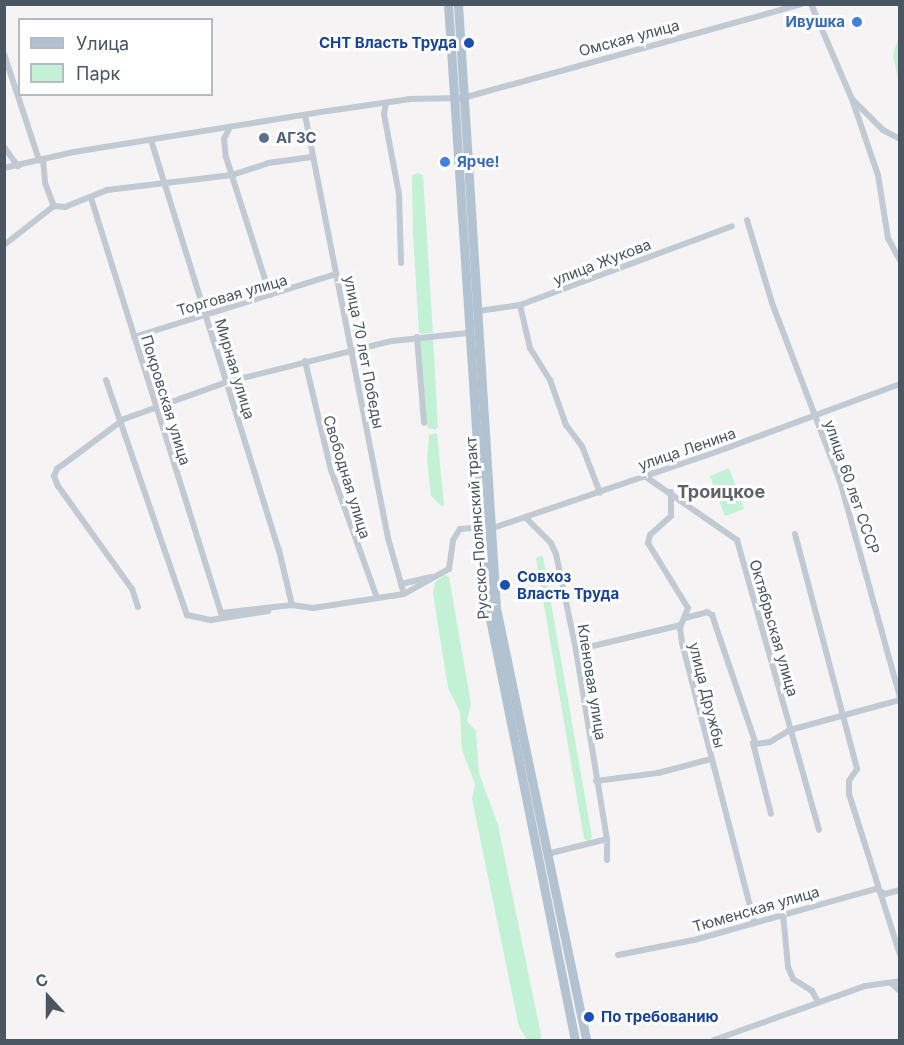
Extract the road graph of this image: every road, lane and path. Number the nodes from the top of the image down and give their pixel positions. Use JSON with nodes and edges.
{"nodes":[{"id":1,"x":448,"y":4,"type":"edge"},
{"id":2,"x":458,"y":4,"type":"edge"},
{"id":3,"x":801,"y":4,"type":"edge"},
{"id":4,"x":811,"y":4,"type":"edge"},
{"id":5,"x":4,"y":54,"type":"edge"},
{"id":6,"x":18,"y":94,"type":"edge"},
{"id":7,"x":19,"y":96,"type":"edge"},
{"id":8,"x":458,"y":98,"type":"junction"},
{"id":9,"x":852,"y":99,"type":"junction"},
{"id":10,"x":386,"y":103,"type":"junction"},
{"id":11,"x":305,"y":115,"type":"junction"},
{"id":12,"x":231,"y":127,"type":"junction"},
{"id":13,"x":900,"y":139,"type":"edge"},
{"id":14,"x":151,"y":140,"type":"junction"},
{"id":15,"x":4,"y":147,"type":"edge"},
{"id":16,"x":312,"y":157,"type":"junction"},
{"id":17,"x":41,"y":159,"type":"junction"},
{"id":18,"x":18,"y":166,"type":"junction"},
{"id":19,"x":4,"y":168,"type":"edge"},
{"id":20,"x":231,"y":175,"type":"junction"},
{"id":21,"x":164,"y":183,"type":"junction"},
{"id":22,"x":91,"y":198,"type":"junction"},
{"id":23,"x":54,"y":206,"type":"junction"},
{"id":24,"x":747,"y":220,"type":"dead end"},
{"id":25,"x":732,"y":226,"type":"dead end"},
{"id":26,"x":5,"y":244,"type":"edge"},
{"id":27,"x":900,"y":261,"type":"edge"},
{"id":28,"x":401,"y":263,"type":"dead end"},
{"id":29,"x":336,"y":274,"type":"junction"},
{"id":30,"x":270,"y":295,"type":"junction"},
{"id":31,"x":520,"y":305,"type":"junction"},
{"id":32,"x":478,"y":311,"type":"junction"},
{"id":33,"x":206,"y":314,"type":"junction"},
{"id":34,"x":468,"y":333,"type":"junction"},
{"id":35,"x":134,"y":337,"type":"junction"},
{"id":36,"x":417,"y":337,"type":"junction"},
{"id":37,"x":351,"y":350,"type":"junction"},
{"id":38,"x":305,"y":361,"type":"junction"},
{"id":39,"x":106,"y":380,"type":"dead end"},
{"id":40,"x":226,"y":382,"type":"junction"},
{"id":41,"x":900,"y":384,"type":"edge"},
{"id":42,"x":157,"y":408,"type":"junction"},
{"id":43,"x":815,"y":416,"type":"junction"},
{"id":44,"x":121,"y":421,"type":"junction"},
{"id":45,"x":424,"y":423,"type":"dead end"},
{"id":46,"x":646,"y":477,"type":"junction"},
{"id":47,"x":671,"y":492,"type":"junction"},
{"id":48,"x":600,"y":493,"type":"junction"},
{"id":49,"x":526,"y":518,"type":"junction"},
{"id":50,"x":484,"y":529,"type":"junction"},
{"id":51,"x":795,"y":534,"type":"dead end"},
{"id":52,"x":432,"y":577,"type":"junction"},
{"id":53,"x":401,"y":584,"type":"junction"},
{"id":54,"x":404,"y":594,"type":"junction"},
{"id":55,"x":377,"y":598,"type":"junction"},
{"id":56,"x":292,"y":605,"type":"junction"},
{"id":57,"x":138,"y":607,"type":"dead end"},
{"id":58,"x":280,"y":607,"type":"junction"},
{"id":59,"x":685,"y":618,"type":"junction"},
{"id":60,"x":681,"y":625,"type":"junction"},
{"id":61,"x":576,"y":650,"type":"junction"},
{"id":62,"x":900,"y":699,"type":"edge"},
{"id":63,"x":844,"y":715,"type":"junction"},
{"id":64,"x":790,"y":730,"type":"junction"},
{"id":65,"x":753,"y":743,"type":"junction"},
{"id":66,"x":711,"y":759,"type":"junction"},
{"id":67,"x":596,"y":781,"type":"junction"},
{"id":68,"x":771,"y":814,"type":"dead end"},
{"id":69,"x":819,"y":830,"type":"dead end"},
{"id":70,"x":607,"y":839,"type":"junction"},
{"id":71,"x":547,"y":854,"type":"junction"},
{"id":72,"x":607,"y":860,"type":"dead end"},
{"id":73,"x":876,"y":889,"type":"junction"},
{"id":74,"x":900,"y":890,"type":"edge"},
{"id":75,"x":783,"y":914,"type":"junction"},
{"id":76,"x":754,"y":921,"type":"junction"},
{"id":77,"x":618,"y":955,"type":"dead end"},
{"id":78,"x":900,"y":955,"type":"edge"},
{"id":79,"x":900,"y":981,"type":"edge"},
{"id":80,"x":891,"y":983,"type":"junction"},
{"id":81,"x":900,"y":991,"type":"edge"},
{"id":82,"x":818,"y":1002,"type":"junction"},
{"id":83,"x":575,"y":1041,"type":"edge"},
{"id":84,"x":586,"y":1041,"type":"edge"},
{"id":85,"x":714,"y":1041,"type":"edge"}],
"edges":[{"from":1,"to":8,"type":"main road","name":"Русско-Полянский тракт"},
{"from":2,"to":8,"type":"main road","name":"Русско-Полянский тракт"},
{"from":3,"to":8,"type":"street","name":"Омская улица"},
{"from":4,"to":9,"type":"street"},
{"from":5,"to":6,"type":"street"},
{"from":7,"to":17,"type":"street"},
{"from":8,"to":10,"type":"street","name":"Омская улица"},
{"from":8,"to":32,"type":"main road","name":"Русско-Полянский тракт"},
{"from":8,"to":34,"type":"main road","name":"Русско-Полянский тракт"},
{"from":9,"to":13,"type":"street"},
{"from":9,"to":27,"type":"street"},
{"from":10,"to":11,"type":"street","name":"Омская улица"},
{"from":10,"to":28,"type":"street"},
{"from":11,"to":12,"type":"street","name":"Омская улица"},
{"from":11,"to":16,"type":"street","name":"улица 70 лет Победы"},
{"from":12,"to":14,"type":"street","name":"Омская улица"},
{"from":12,"to":20,"type":"street"},
{"from":14,"to":17,"type":"street","name":"Омская улица"},
{"from":14,"to":21,"type":"street","name":"Мирная улица"},
{"from":15,"to":18,"type":"street"},
{"from":16,"to":20,"type":"street"},
{"from":16,"to":29,"type":"street","name":"улица 70 лет Победы"},
{"from":17,"to":18,"type":"street","name":"Омская улица"},
{"from":17,"to":23,"type":"street"},
{"from":18,"to":19,"type":"street","name":"Омская улица"},
{"from":20,"to":21,"type":"street"},
{"from":20,"to":30,"type":"street"},
{"from":21,"to":22,"type":"street"},
{"from":21,"to":33,"type":"street","name":"Мирная улица"},
{"from":22,"to":23,"type":"street"},
{"from":22,"to":35,"type":"street","name":"Покровская улица"},
{"from":23,"to":26,"type":"street"},
{"from":24,"to":43,"type":"street","name":"улица 60 лет СССР"},
{"from":25,"to":31,"type":"street","name":"улица Жукова"},
{"from":29,"to":30,"type":"street","name":"Торговая улица"},
{"from":29,"to":37,"type":"street","name":"улица 70 лет Победы"},
{"from":30,"to":33,"type":"street","name":"Торговая улица"},
{"from":31,"to":32,"type":"street","name":"улица Жукова"},
{"from":31,"to":48,"type":"street"},
{"from":32,"to":50,"type":"main road","name":"Русско-Полянский тракт"},
{"from":33,"to":35,"type":"street","name":"Торговая улица"},
{"from":33,"to":40,"type":"street","name":"Мирная улица"},
{"from":34,"to":36,"type":"street"},
{"from":34,"to":50,"type":"main road","name":"Русско-Полянский тракт"},
{"from":35,"to":42,"type":"street","name":"Покровская улица"},
{"from":36,"to":37,"type":"street"},
{"from":36,"to":45,"type":"street"},
{"from":37,"to":38,"type":"street"},
{"from":37,"to":53,"type":"street","name":"улица 70 лет Победы"},
{"from":38,"to":40,"type":"street"},
{"from":38,"to":55,"type":"street","name":"Свободная улица"},
{"from":39,"to":44,"type":"street"},
{"from":40,"to":42,"type":"street"},
{"from":40,"to":56,"type":"street","name":"Мирная улица"},
{"from":41,"to":43,"type":"street","name":"улица Ленина"},
{"from":42,"to":44,"type":"street"},
{"from":42,"to":58,"type":"street","name":"Покровская улица"},
{"from":43,"to":46,"type":"street","name":"улица Ленина"},
{"from":43,"to":62,"type":"street","name":"улица 60 лет СССР"},
{"from":44,"to":57,"type":"street"},
{"from":44,"to":58,"type":"street"},
{"from":46,"to":47,"type":"street","name":"Октябрьская улица"},
{"from":46,"to":48,"type":"street","name":"улица Ленина"},
{"from":47,"to":59,"type":"street"},
{"from":47,"to":64,"type":"street","name":"Октябрьская улица"},
{"from":48,"to":49,"type":"street","name":"улица Ленина"},
{"from":49,"to":50,"type":"street","name":"улица Ленина"},
{"from":49,"to":61,"type":"street","name":"Кленовая улица"},
{"from":50,"to":52,"type":"street","name":"улица Ленина"},
{"from":50,"to":71,"type":"main road","name":"Русско-Полянский тракт"},
{"from":50,"to":83,"type":"main road","name":"Русско-Полянский тракт"},
{"from":51,"to":63,"type":"street"},
{"from":52,"to":53,"type":"street"},
{"from":52,"to":54,"type":"street"},
{"from":53,"to":54,"type":"street","name":"улица 70 лет Победы"},
{"from":54,"to":55,"type":"street"},
{"from":55,"to":56,"type":"street"},
{"from":56,"to":58,"type":"street"},
{"from":59,"to":60,"type":"street","name":"улица Дружбы"},
{"from":59,"to":65,"type":"street"},
{"from":60,"to":61,"type":"street"},
{"from":60,"to":66,"type":"street","name":"улица Дружбы"},
{"from":61,"to":67,"type":"street","name":"Кленовая улица"},
{"from":62,"to":63,"type":"street"},
{"from":63,"to":64,"type":"street"},
{"from":63,"to":73,"type":"street"},
{"from":64,"to":65,"type":"street"},
{"from":64,"to":69,"type":"street","name":"Октябрьская улица"},
{"from":65,"to":68,"type":"street"},
{"from":66,"to":67,"type":"street"},
{"from":66,"to":76,"type":"street","name":"улица Дружбы"},
{"from":67,"to":70,"type":"street","name":"Кленовая улица"},
{"from":70,"to":71,"type":"street"},
{"from":70,"to":72,"type":"street","name":"Кленовая улица"},
{"from":71,"to":84,"type":"main road","name":"Русско-Полянский тракт"},
{"from":73,"to":74,"type":"street","name":"Тюменская улица"},
{"from":73,"to":75,"type":"street","name":"Тюменская улица"},
{"from":73,"to":78,"type":"street"},
{"from":75,"to":76,"type":"street","name":"Тюменская улица"},
{"from":75,"to":82,"type":"street"},
{"from":76,"to":77,"type":"street","name":"Тюменская улица"},
{"from":79,"to":80,"type":"street"},
{"from":80,"to":81,"type":"street"},
{"from":80,"to":82,"type":"street"},
{"from":82,"to":85,"type":"street"}]}
